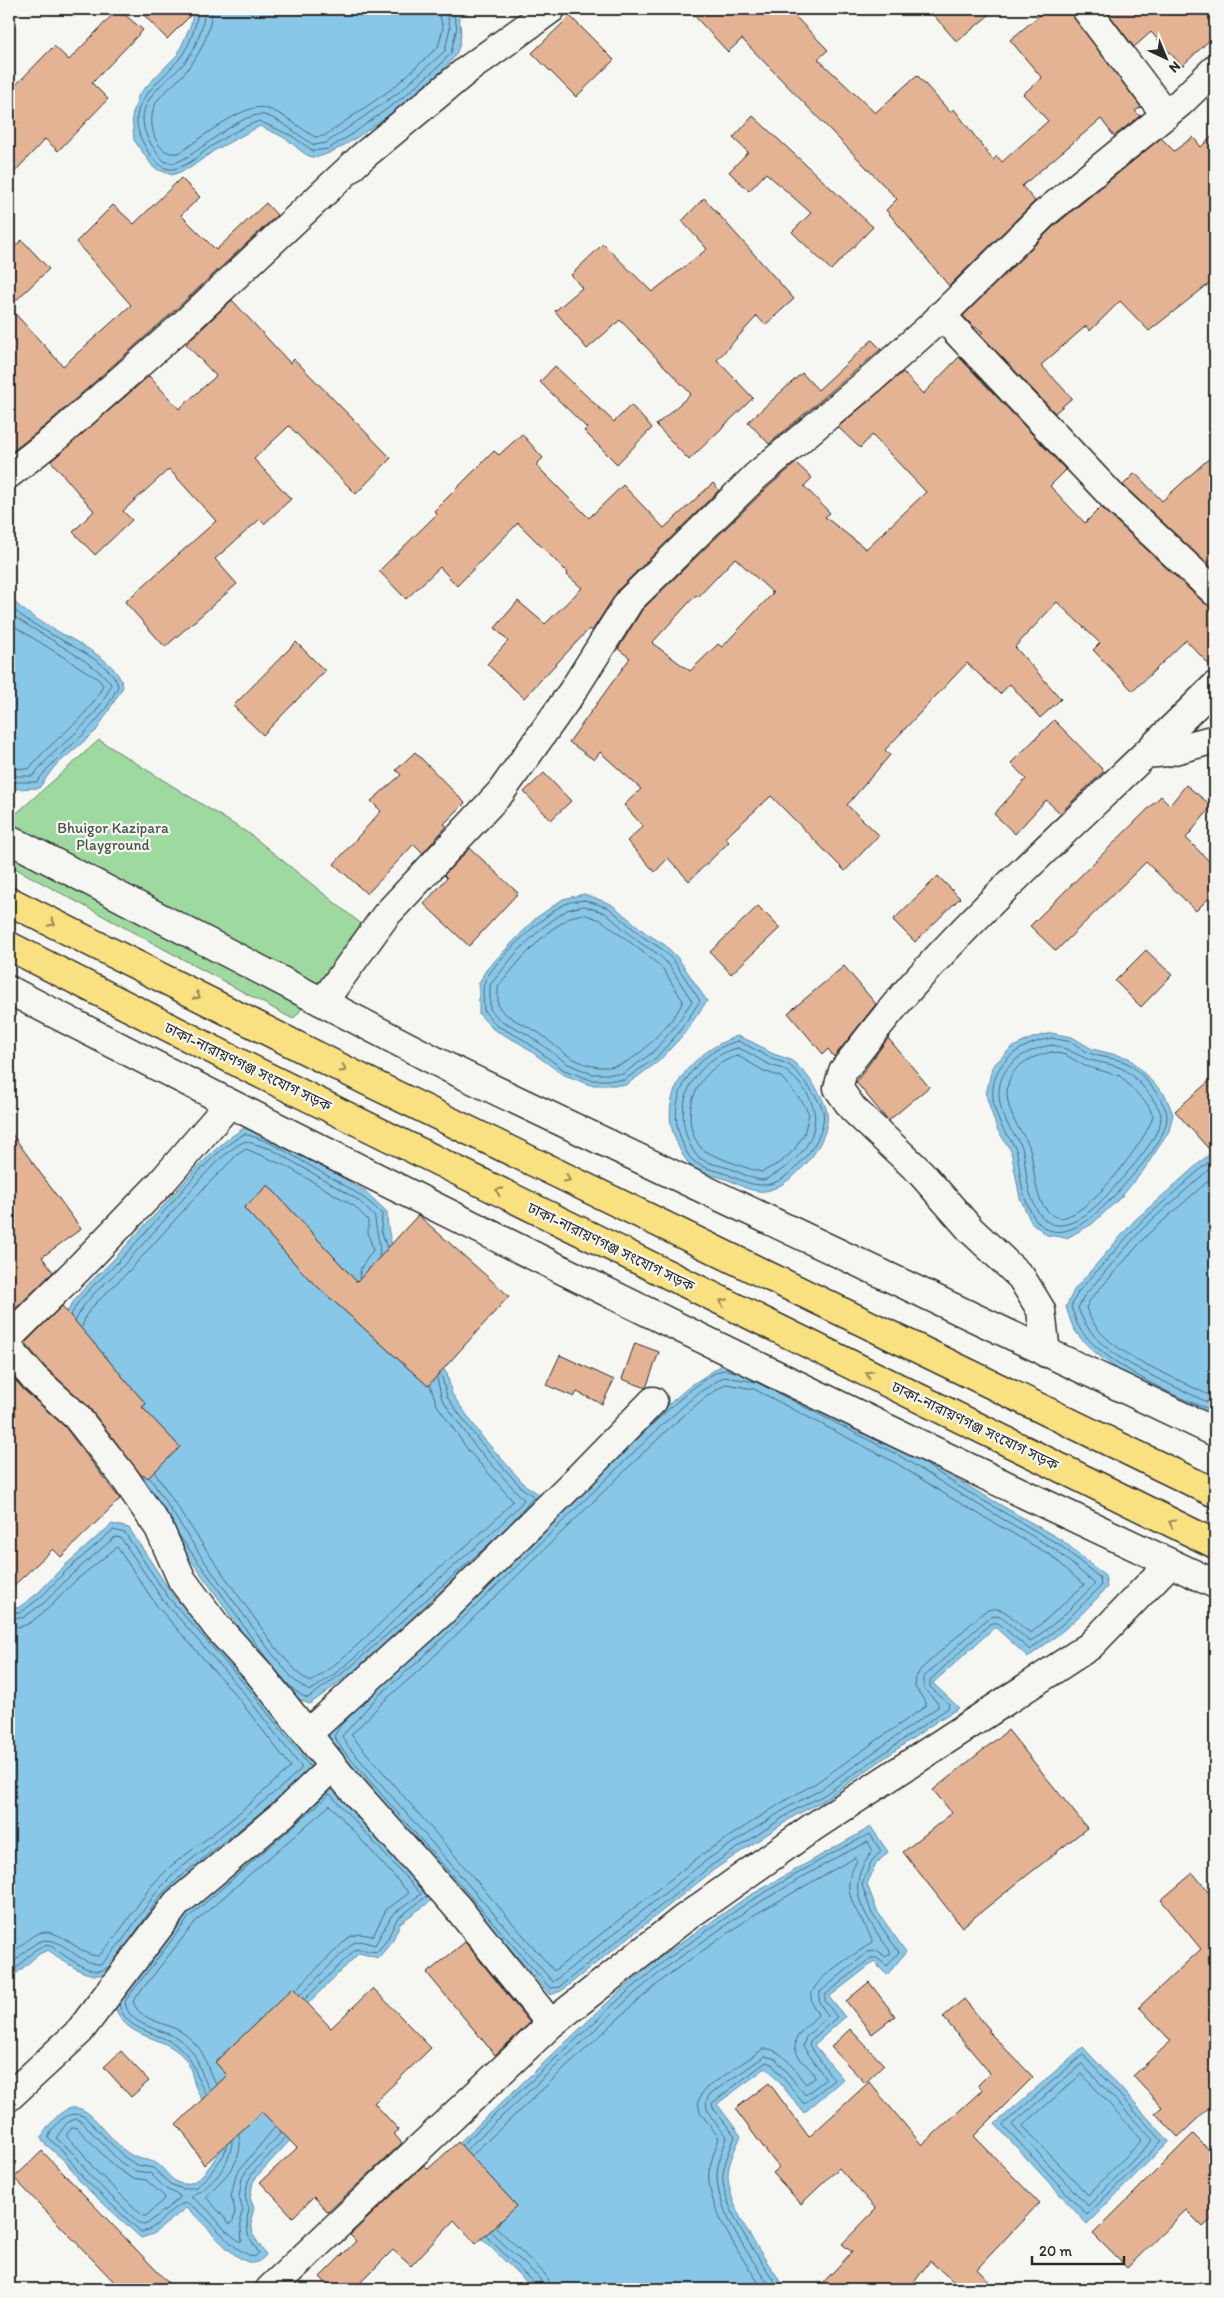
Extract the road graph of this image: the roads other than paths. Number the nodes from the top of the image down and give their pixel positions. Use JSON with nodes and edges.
{"nodes":[{"id":1,"x":551,"y":9,"type":"edge"},
{"id":2,"x":1086,"y":9,"type":"edge"},
{"id":3,"x":1215,"y":69,"type":"edge"},
{"id":4,"x":1166,"y":115,"type":"junction"},
{"id":5,"x":941,"y":315,"type":"junction"},
{"id":6,"x":9,"y":474,"type":"edge"},
{"id":7,"x":1215,"y":592,"type":"edge"},
{"id":8,"x":1215,"y":686,"type":"edge"},
{"id":9,"x":1215,"y":739,"type":"edge"},
{"id":10,"x":1146,"y":754,"type":"junction"},
{"id":11,"x":9,"y":839,"type":"edge"},
{"id":12,"x":9,"y":901,"type":"edge"},
{"id":13,"x":9,"y":946,"type":"edge"},
{"id":14,"x":9,"y":990,"type":"edge"},
{"id":15,"x":323,"y":1002,"type":"junction"},
{"id":16,"x":229,"y":1104,"type":"junction"},
{"id":17,"x":9,"y":1337,"type":"edge"},
{"id":18,"x":9,"y":1349,"type":"edge"},
{"id":19,"x":1046,"y":1353,"type":"junction"},
{"id":20,"x":653,"y":1401,"type":"dead end"},
{"id":21,"x":1215,"y":1432,"type":"edge"},
{"id":22,"x":1215,"y":1493,"type":"edge"},
{"id":23,"x":1215,"y":1544,"type":"edge"},
{"id":24,"x":1170,"y":1563,"type":"junction"},
{"id":25,"x":1215,"y":1584,"type":"edge"},
{"id":26,"x":307,"y":1734,"type":"junction"},
{"id":27,"x":333,"y":1766,"type":"junction"},
{"id":28,"x":551,"y":2024,"type":"junction"},
{"id":29,"x":9,"y":2097,"type":"edge"},
{"id":30,"x":270,"y":2289,"type":"edge"}],
"edges":[{"from":1,"to":6,"type":"street"},
{"from":2,"to":4,"type":"street"},
{"from":3,"to":4,"type":"street"},
{"from":4,"to":5,"type":"street"},
{"from":5,"to":7,"type":"street"},
{"from":5,"to":15,"type":"street"},
{"from":8,"to":10,"type":"street"},
{"from":9,"to":10,"type":"street"},
{"from":10,"to":19,"type":"street"},
{"from":11,"to":15,"type":"street"},
{"from":12,"to":22,"type":"main road","one_way":true},
{"from":23,"to":13,"type":"main road","name":"ঢাকা-নারায়ণগঞ্জ সংযোগ সড়ক","one_way":true},
{"from":14,"to":16,"type":"street"},
{"from":15,"to":19,"type":"street"},
{"from":16,"to":17,"type":"street"},
{"from":16,"to":24,"type":"street"},
{"from":18,"to":26,"type":"street"},
{"from":19,"to":21,"type":"street"},
{"from":20,"to":26,"type":"street"},
{"from":24,"to":25,"type":"street"},
{"from":24,"to":28,"type":"street"},
{"from":26,"to":27,"type":"street"},
{"from":27,"to":28,"type":"street"},
{"from":27,"to":29,"type":"street"},
{"from":28,"to":30,"type":"street"}]}
